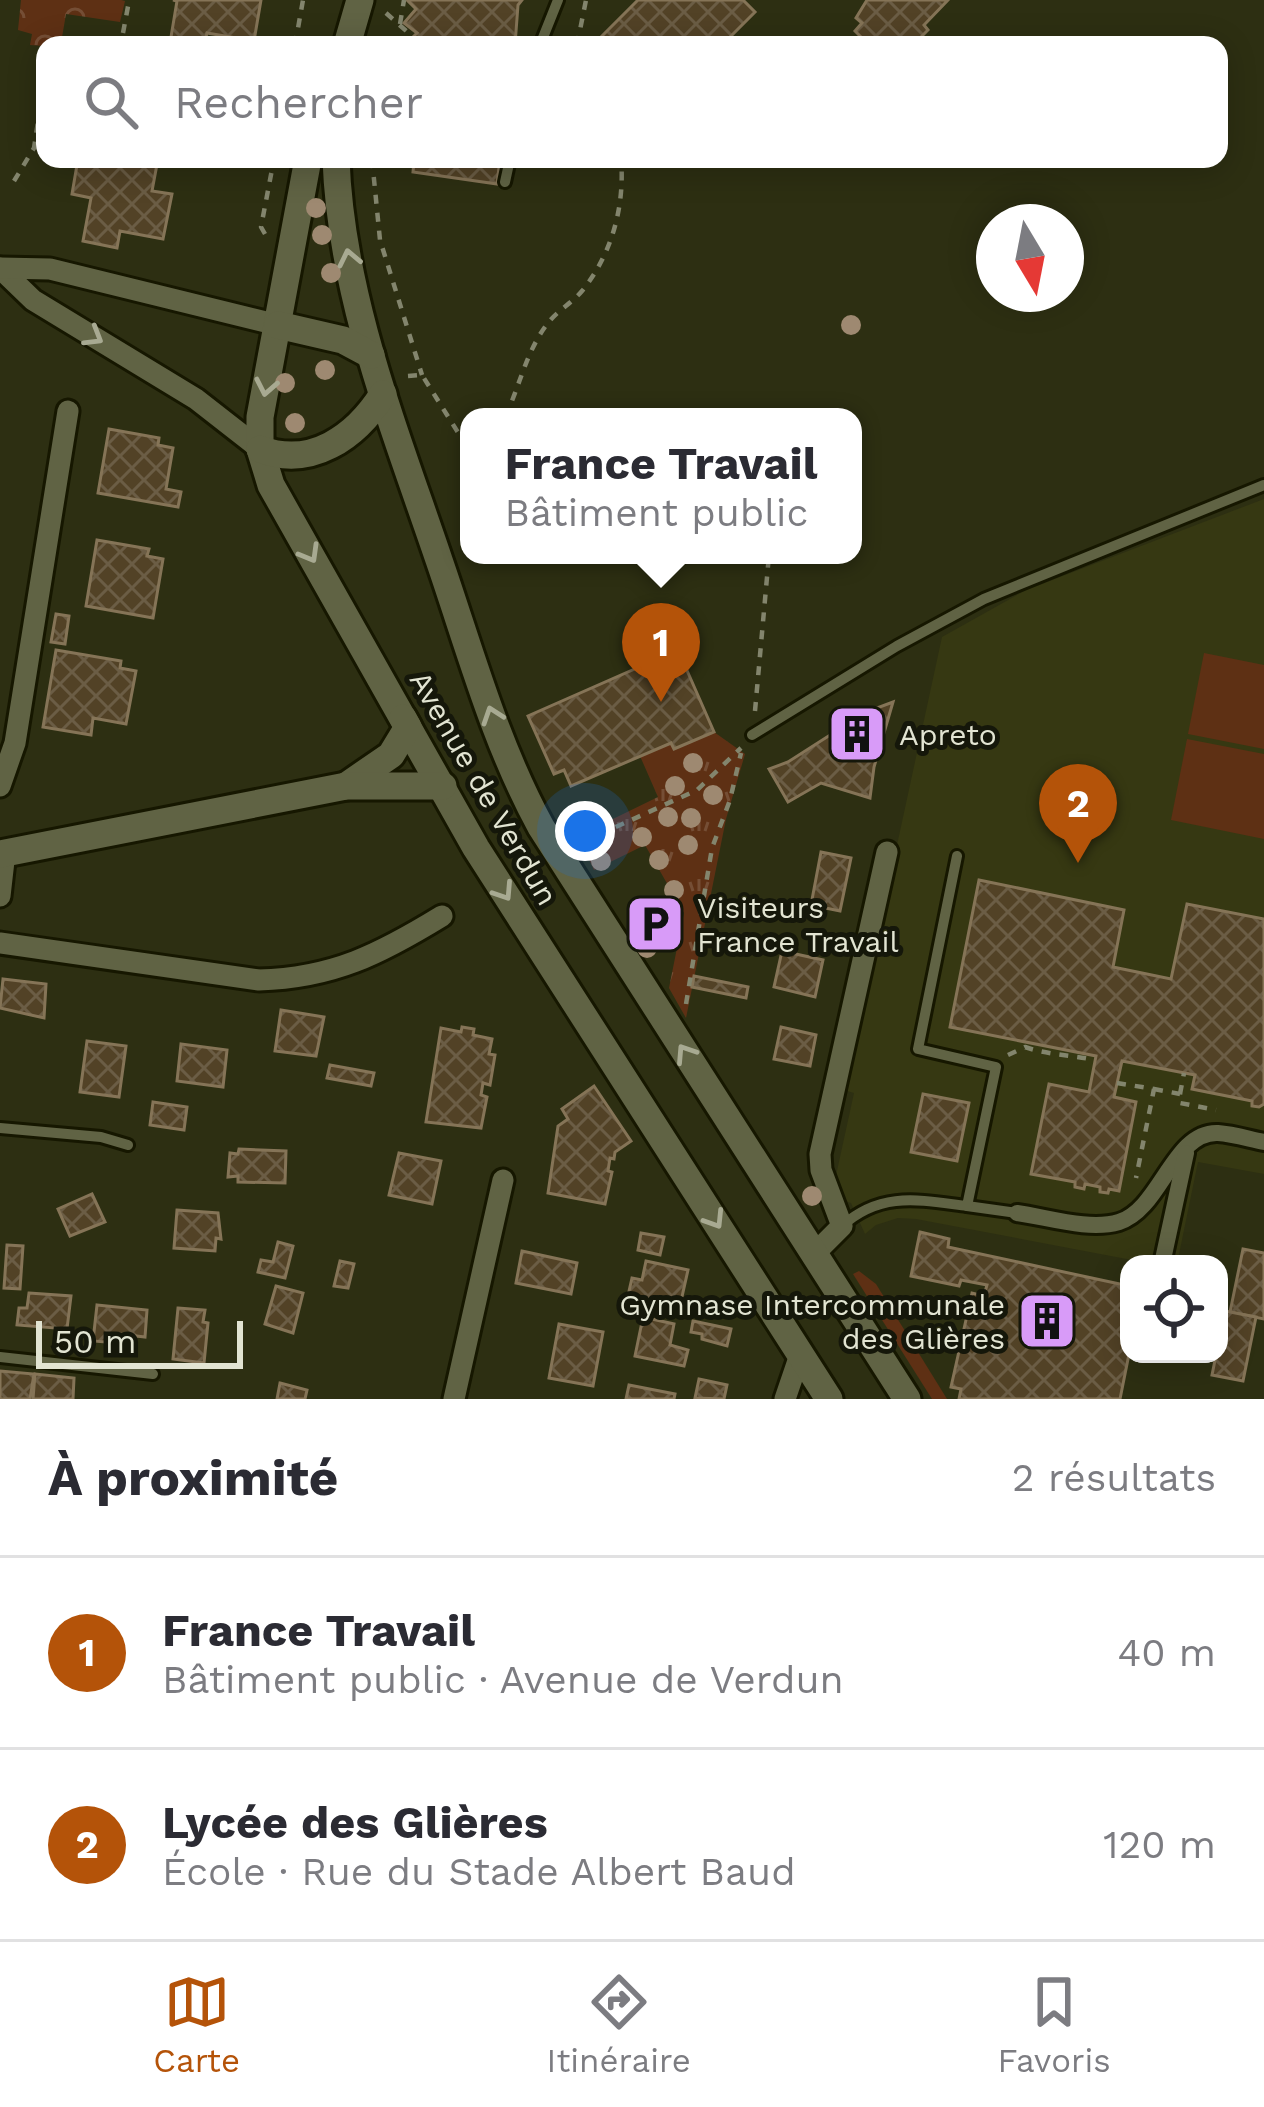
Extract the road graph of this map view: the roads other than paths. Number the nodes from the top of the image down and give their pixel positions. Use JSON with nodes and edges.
{"nodes":[{"id":1,"x":340,"y":0,"type":"edge"},
{"id":2,"x":558,"y":0,"type":"edge"},
{"id":3,"x":372,"y":6,"type":"edge"},
{"id":4,"x":332,"y":36,"type":"edge"},
{"id":5,"x":353,"y":36,"type":"edge"},
{"id":6,"x":544,"y":36,"type":"edge"},
{"id":7,"x":306,"y":168,"type":"edge"},
{"id":8,"x":337,"y":168,"type":"edge"},
{"id":9,"x":508,"y":168,"type":"edge"},
{"id":10,"x":505,"y":182,"type":"dead end"},
{"id":11,"x":278,"y":325,"type":"junction"},
{"id":12,"x":378,"y":376,"type":"junction"},
{"id":13,"x":68,"y":410,"type":"dead end"},
{"id":14,"x":260,"y":449,"type":"junction"},
{"id":15,"x":1264,"y":485,"type":"edge"},
{"id":16,"x":403,"y":716,"type":"junction"},
{"id":17,"x":752,"y":735,"type":"road end"},
{"id":18,"x":443,"y":785,"type":"junction"},
{"id":19,"x":0,"y":786,"type":"edge"},
{"id":20,"x":346,"y":786,"type":"junction"},
{"id":21,"x":887,"y":852,"type":"dead end"},
{"id":22,"x":3,"y":853,"type":"edge"},
{"id":23,"x":957,"y":856,"type":"dead end"},
{"id":24,"x":0,"y":896,"type":"edge"},
{"id":25,"x":442,"y":916,"type":"dead end"},
{"id":26,"x":0,"y":943,"type":"edge"},
{"id":27,"x":0,"y":1128,"type":"edge"},
{"id":28,"x":1264,"y":1142,"type":"edge"},
{"id":29,"x":128,"y":1145,"type":"dead end"},
{"id":30,"x":1187,"y":1146,"type":"junction"},
{"id":31,"x":503,"y":1180,"type":"dead end"},
{"id":32,"x":968,"y":1207,"type":"junction"},
{"id":33,"x":1017,"y":1213,"type":"joint"},
{"id":34,"x":842,"y":1226,"type":"junction"},
{"id":35,"x":814,"y":1254,"type":"junction"},
{"id":36,"x":1164,"y":1255,"type":"edge"},
{"id":37,"x":801,"y":1352,"type":"junction"},
{"id":38,"x":0,"y":1357,"type":"edge"},
{"id":39,"x":153,"y":1373,"type":"dead end"},
{"id":40,"x":454,"y":1399,"type":"edge"},
{"id":41,"x":785,"y":1399,"type":"edge"},
{"id":42,"x":829,"y":1399,"type":"edge"},
{"id":43,"x":907,"y":1399,"type":"edge"}],
"edges":[{"from":1,"to":4,"type":"street"},
{"from":2,"to":6,"type":"lane"},
{"from":3,"to":5,"type":"street"},
{"from":7,"to":11,"type":"street","name":"Avenue de Verdun"},
{"from":12,"to":8,"type":"street","name":"Avenue de Verdun","one_way":true},
{"from":9,"to":10,"type":"lane"},
{"from":11,"to":12,"type":"street"},
{"from":11,"to":14,"type":"street","name":"Avenue de Verdun","one_way":true},
{"from":11,"to":14,"type":"street","one_way":true},
{"from":12,"to":14,"type":"street"},
{"from":35,"to":12,"type":"street","name":"Avenue de Verdun","one_way":true},
{"from":13,"to":19,"type":"street"},
{"from":14,"to":16,"type":"street","name":"Avenue de Verdun","one_way":true},
{"from":15,"to":17,"type":"lane"},
{"from":16,"to":18,"type":"street","name":"Avenue de Verdun"},
{"from":16,"to":20,"type":"street"},
{"from":18,"to":20,"type":"street"},
{"from":18,"to":37,"type":"street","name":"Avenue de Verdun","one_way":true},
{"from":20,"to":22,"type":"street"},
{"from":21,"to":34,"type":"street"},
{"from":22,"to":24,"type":"street"},
{"from":23,"to":32,"type":"lane"},
{"from":25,"to":26,"type":"street"},
{"from":27,"to":29,"type":"lane"},
{"from":28,"to":30,"type":"street"},
{"from":30,"to":33,"type":"street"},
{"from":30,"to":36,"type":"street"},
{"from":31,"to":40,"type":"street"},
{"from":32,"to":33,"type":"lane"},
{"from":32,"to":34,"type":"lane"},
{"from":34,"to":35,"type":"street"},
{"from":35,"to":43,"type":"street","name":"Avenue de Verdun"},
{"from":37,"to":41,"type":"street"},
{"from":37,"to":42,"type":"street","name":"Avenue de Verdun"},
{"from":38,"to":39,"type":"lane"}]}
